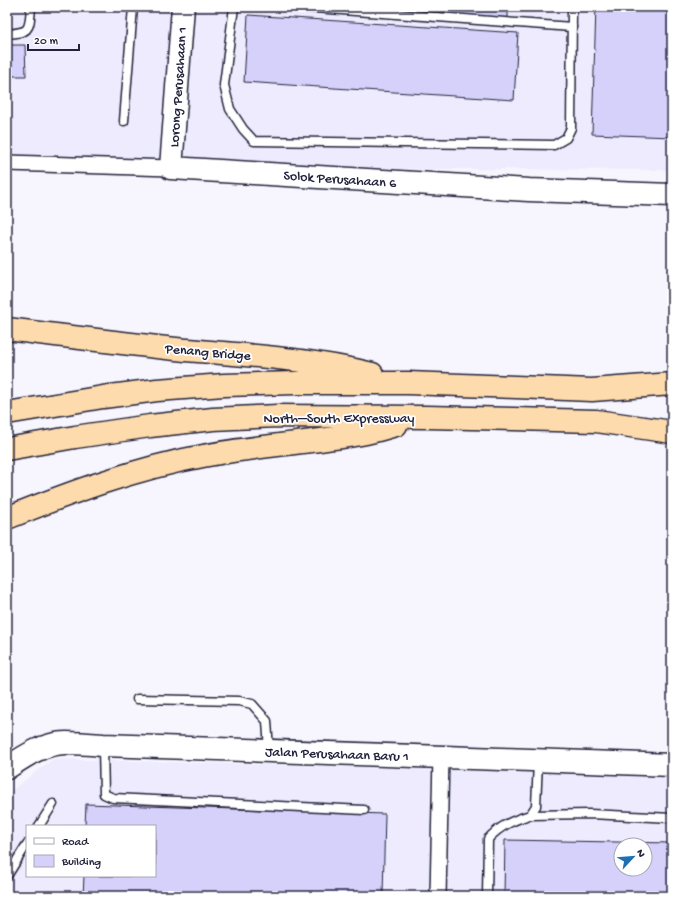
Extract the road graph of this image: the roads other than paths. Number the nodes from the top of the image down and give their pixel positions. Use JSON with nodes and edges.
{"nodes":[{"id":1,"x":31,"y":7,"type":"edge"},
{"id":2,"x":133,"y":7,"type":"edge"},
{"id":3,"x":183,"y":7,"type":"edge"},
{"id":4,"x":234,"y":7,"type":"edge"},
{"id":5,"x":301,"y":7,"type":"edge"},
{"id":6,"x":572,"y":7,"type":"edge"},
{"id":7,"x":311,"y":8,"type":"edge"},
{"id":8,"x":572,"y":27,"type":"junction"},
{"id":9,"x":7,"y":34,"type":"edge"},
{"id":10,"x":124,"y":121,"type":"dead end"},
{"id":11,"x":7,"y":162,"type":"edge"},
{"id":12,"x":172,"y":168,"type":"junction"},
{"id":13,"x":672,"y":195,"type":"edge"},
{"id":14,"x":7,"y":329,"type":"edge"},
{"id":15,"x":408,"y":383,"type":"junction"},
{"id":16,"x":672,"y":384,"type":"edge"},
{"id":17,"x":7,"y":413,"type":"edge"},
{"id":18,"x":427,"y":417,"type":"junction"},
{"id":19,"x":672,"y":432,"type":"edge"},
{"id":20,"x":7,"y":449,"type":"edge"},
{"id":21,"x":7,"y":518,"type":"edge"},
{"id":22,"x":137,"y":699,"type":"dead end"},
{"id":23,"x":103,"y":745,"type":"junction"},
{"id":24,"x":269,"y":751,"type":"junction"},
{"id":25,"x":442,"y":757,"type":"junction"},
{"id":26,"x":538,"y":761,"type":"junction"},
{"id":27,"x":672,"y":765,"type":"edge"},
{"id":28,"x":7,"y":768,"type":"edge"},
{"id":29,"x":53,"y":804,"type":"dead end"},
{"id":30,"x":364,"y":810,"type":"dead end"},
{"id":31,"x":530,"y":815,"type":"junction"},
{"id":32,"x":672,"y":818,"type":"edge"},
{"id":33,"x":40,"y":825,"type":"edge"},
{"id":34,"x":26,"y":846,"type":"edge"},
{"id":35,"x":7,"y":876,"type":"edge"},
{"id":36,"x":438,"y":896,"type":"edge"},
{"id":37,"x":487,"y":896,"type":"edge"}],
"edges":[{"from":1,"to":9,"type":"lane"},
{"from":2,"to":10,"type":"lane"},
{"from":3,"to":12,"type":"street","name":"Lorong Perusahaan 1"},
{"from":4,"to":8,"type":"lane"},
{"from":5,"to":7,"type":"lane"},
{"from":6,"to":8,"type":"lane"},
{"from":7,"to":8,"type":"lane"},
{"from":11,"to":12,"type":"street","name":"Solok Perusahaan 6"},
{"from":12,"to":13,"type":"street","name":"Solok Perusahaan 6"},
{"from":14,"to":15,"type":"highway","name":"Penang Bridge"},
{"from":15,"to":16,"type":"highway"},
{"from":15,"to":17,"type":"highway"},
{"from":18,"to":19,"type":"highway","name":"North–South Expressway"},
{"from":18,"to":20,"type":"highway","name":"North–South Expressway"},
{"from":18,"to":21,"type":"highway"},
{"from":22,"to":24,"type":"lane"},
{"from":23,"to":24,"type":"street","name":"Jalan Perusahaan Baru 1"},
{"from":23,"to":28,"type":"street","name":"Jalan Perusahaan Baru 1"},
{"from":23,"to":30,"type":"lane"},
{"from":24,"to":25,"type":"street","name":"Jalan Perusahaan Baru 1"},
{"from":25,"to":26,"type":"street","name":"Jalan Perusahaan Baru 1"},
{"from":25,"to":36,"type":"street"},
{"from":26,"to":27,"type":"street","name":"Jalan Perusahaan Baru 1"},
{"from":26,"to":31,"type":"lane"},
{"from":29,"to":33,"type":"lane"},
{"from":31,"to":32,"type":"lane"},
{"from":31,"to":37,"type":"lane"},
{"from":34,"to":35,"type":"lane"}]}
